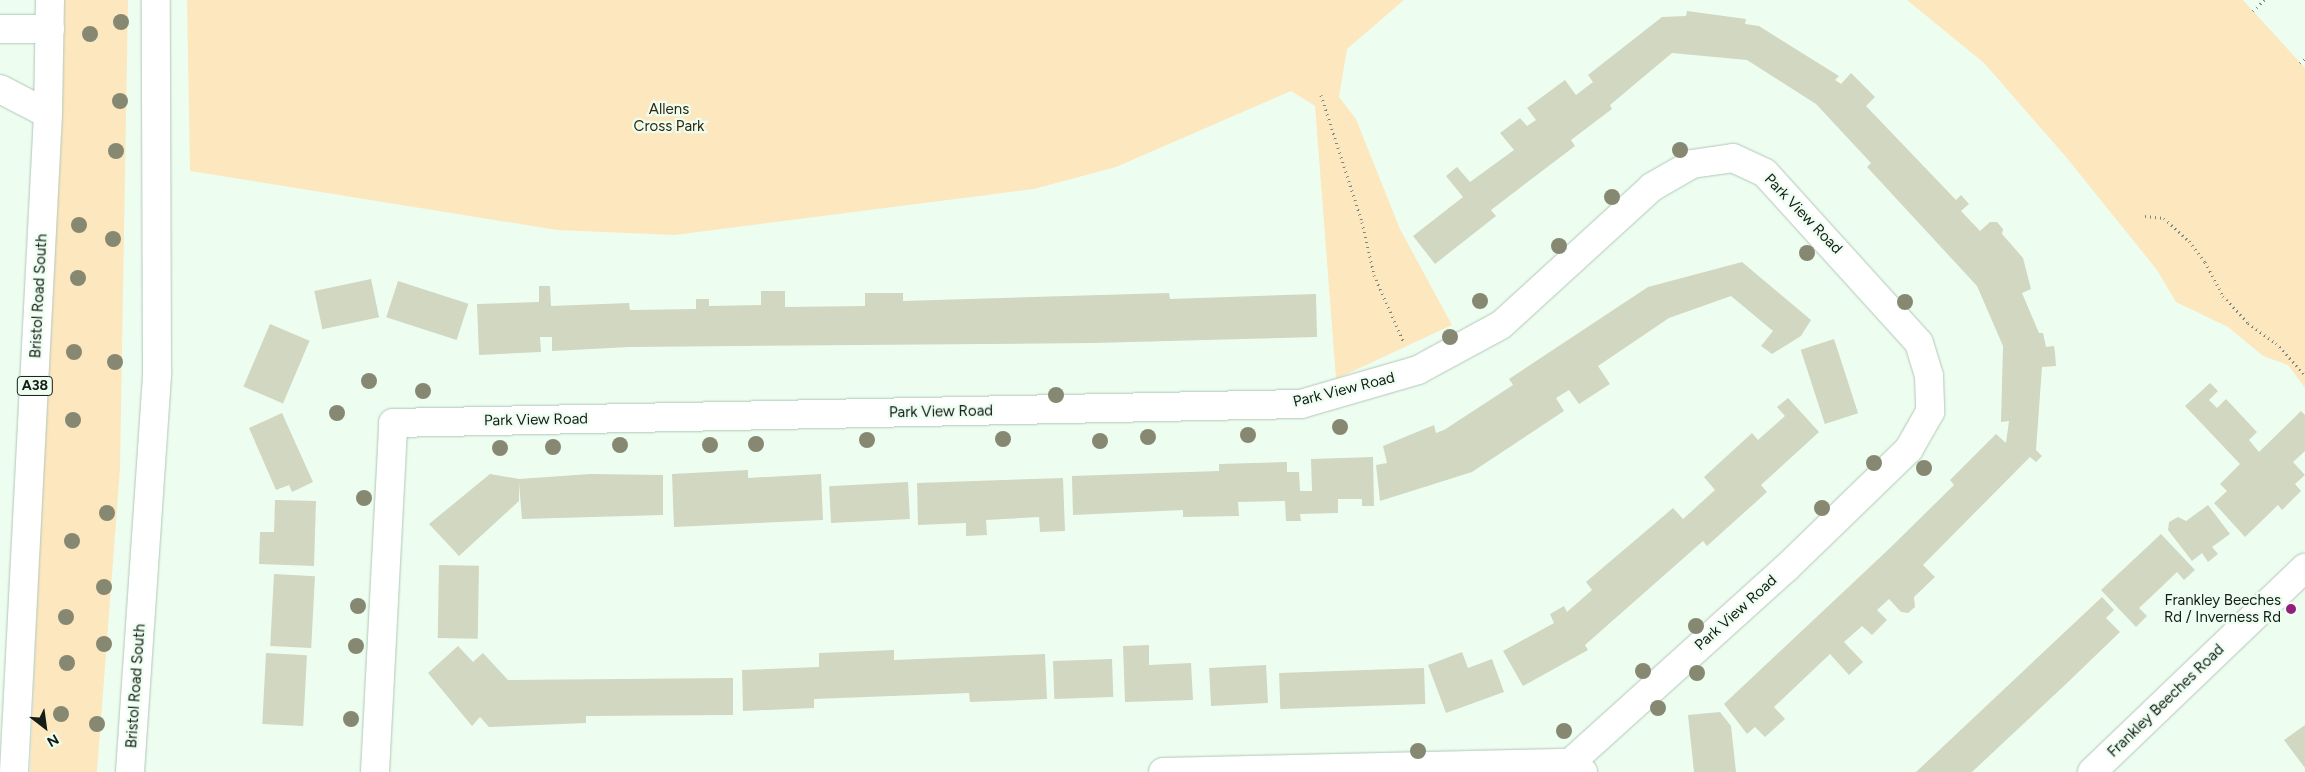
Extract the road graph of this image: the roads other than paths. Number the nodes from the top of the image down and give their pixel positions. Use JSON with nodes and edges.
{"nodes":[{"id":1,"x":50,"y":0,"type":"edge"},
{"id":2,"x":156,"y":0,"type":"edge"},
{"id":3,"x":0,"y":29,"type":"edge"},
{"id":4,"x":50,"y":29,"type":"junction"},
{"id":5,"x":0,"y":89,"type":"edge"},
{"id":6,"x":48,"y":114,"type":"junction"},
{"id":7,"x":2305,"y":568,"type":"edge"},
{"id":8,"x":1577,"y":767,"type":"edge"},
{"id":9,"x":14,"y":772,"type":"edge"},
{"id":10,"x":130,"y":772,"type":"edge"},
{"id":11,"x":375,"y":772,"type":"edge"},
{"id":12,"x":1163,"y":772,"type":"edge"},
{"id":13,"x":2092,"y":772,"type":"edge"}],
"edges":[{"from":1,"to":4,"type":"main road","name":"Bristol Road South","number":"A38"},
{"from":2,"to":10,"type":"main road","name":"Bristol Road South"},
{"from":3,"to":4,"type":"main road"},
{"from":4,"to":6,"type":"main road","name":"Bristol Road South","number":"A38"},
{"from":5,"to":6,"type":"main road"},
{"from":6,"to":9,"type":"main road","name":"Bristol Road South","number":"A38"},
{"from":7,"to":13,"type":"main road","name":"Frankley Beeches Road"},
{"from":8,"to":11,"type":"main road","name":"Park View Road"},
{"from":8,"to":12,"type":"main road"}]}
